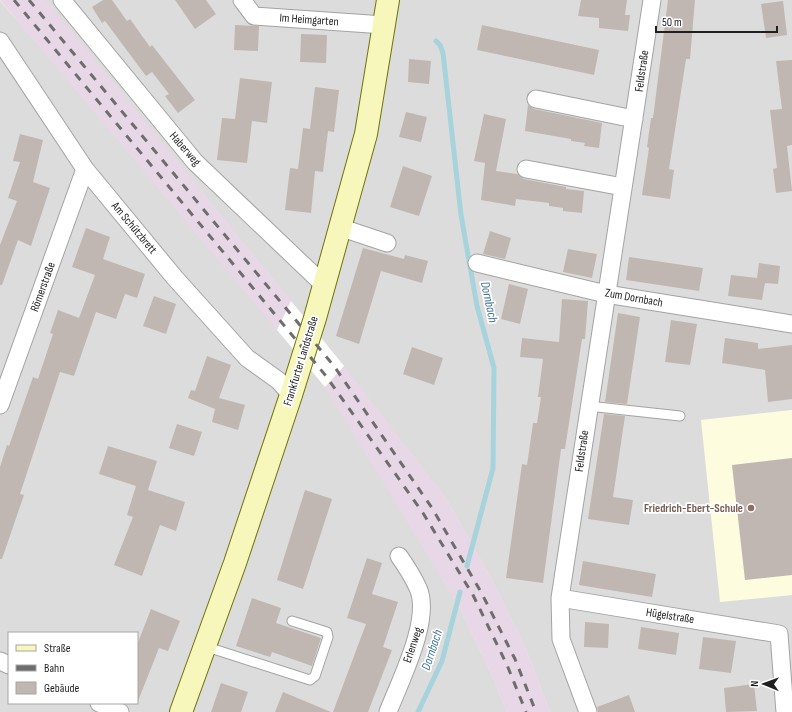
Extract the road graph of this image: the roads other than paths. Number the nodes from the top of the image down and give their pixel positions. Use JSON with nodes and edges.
{"nodes":[{"id":1,"x":62,"y":0,"type":"edge"},
{"id":2,"x":242,"y":0,"type":"edge"},
{"id":3,"x":388,"y":0,"type":"edge"},
{"id":4,"x":652,"y":0,"type":"edge"},
{"id":5,"x":384,"y":25,"type":"junction"},
{"id":6,"x":0,"y":41,"type":"edge"},
{"id":7,"x":536,"y":99,"type":"dead end"},
{"id":8,"x":634,"y":119,"type":"junction"},
{"id":9,"x":85,"y":169,"type":"junction"},
{"id":10,"x":526,"y":169,"type":"dead end"},
{"id":11,"x":623,"y":187,"type":"junction"},
{"id":12,"x":339,"y":227,"type":"junction"},
{"id":13,"x":387,"y":243,"type":"dead end"},
{"id":14,"x":477,"y":263,"type":"dead end"},
{"id":15,"x":323,"y":284,"type":"junction"},
{"id":16,"x":606,"y":294,"type":"junction"},
{"id":17,"x":792,"y":324,"type":"edge"},
{"id":18,"x":291,"y":396,"type":"junction"},
{"id":19,"x":0,"y":405,"type":"edge"},
{"id":20,"x":588,"y":406,"type":"junction"},
{"id":21,"x":680,"y":416,"type":"dead end"},
{"id":22,"x":399,"y":556,"type":"dead end"},
{"id":23,"x":560,"y":598,"type":"junction"},
{"id":24,"x":292,"y":621,"type":"dead end"},
{"id":25,"x":204,"y":646,"type":"junction"},
{"id":26,"x":101,"y":704,"type":"edge"},
{"id":27,"x":120,"y":712,"type":"edge"},
{"id":28,"x":181,"y":712,"type":"edge"},
{"id":29,"x":388,"y":712,"type":"edge"},
{"id":30,"x":588,"y":712,"type":"edge"},
{"id":31,"x":785,"y":712,"type":"edge"}],
"edges":[{"from":1,"to":15,"type":"street","name":"Haberweg"},
{"from":2,"to":5,"type":"street","name":"Im Heimgarten"},
{"from":3,"to":5,"type":"street","name":"Frankfurter Landstraße"},
{"from":4,"to":8,"type":"street","name":"Feldstraße"},
{"from":5,"to":12,"type":"street","name":"Frankfurter Landstraße"},
{"from":6,"to":9,"type":"street","name":"Am Schützbrett"},
{"from":7,"to":8,"type":"street"},
{"from":8,"to":11,"type":"street","name":"Feldstraße"},
{"from":9,"to":18,"type":"street","name":"Am Schützbrett"},
{"from":9,"to":19,"type":"street","name":"Römerstraße"},
{"from":10,"to":11,"type":"street"},
{"from":11,"to":16,"type":"street","name":"Feldstraße"},
{"from":12,"to":13,"type":"street"},
{"from":12,"to":15,"type":"street","name":"Frankfurter Landstraße"},
{"from":14,"to":16,"type":"street","name":"Zum Dornbach"},
{"from":15,"to":18,"type":"street","name":"Frankfurter Landstraße"},
{"from":16,"to":17,"type":"street","name":"Zum Dornbach"},
{"from":16,"to":20,"type":"street","name":"Feldstraße"},
{"from":18,"to":25,"type":"street","name":"Frankfurter Landstraße"},
{"from":20,"to":21,"type":"lane"},
{"from":20,"to":23,"type":"street","name":"Feldstraße"},
{"from":22,"to":29,"type":"street","name":"Erlenweg"},
{"from":23,"to":30,"type":"street","name":"Feldstraße"},
{"from":23,"to":31,"type":"street","name":"Hügelstraße"},
{"from":24,"to":25,"type":"lane"},
{"from":25,"to":28,"type":"street","name":"Frankfurter Landstraße"},
{"from":26,"to":27,"type":"street"}]}
